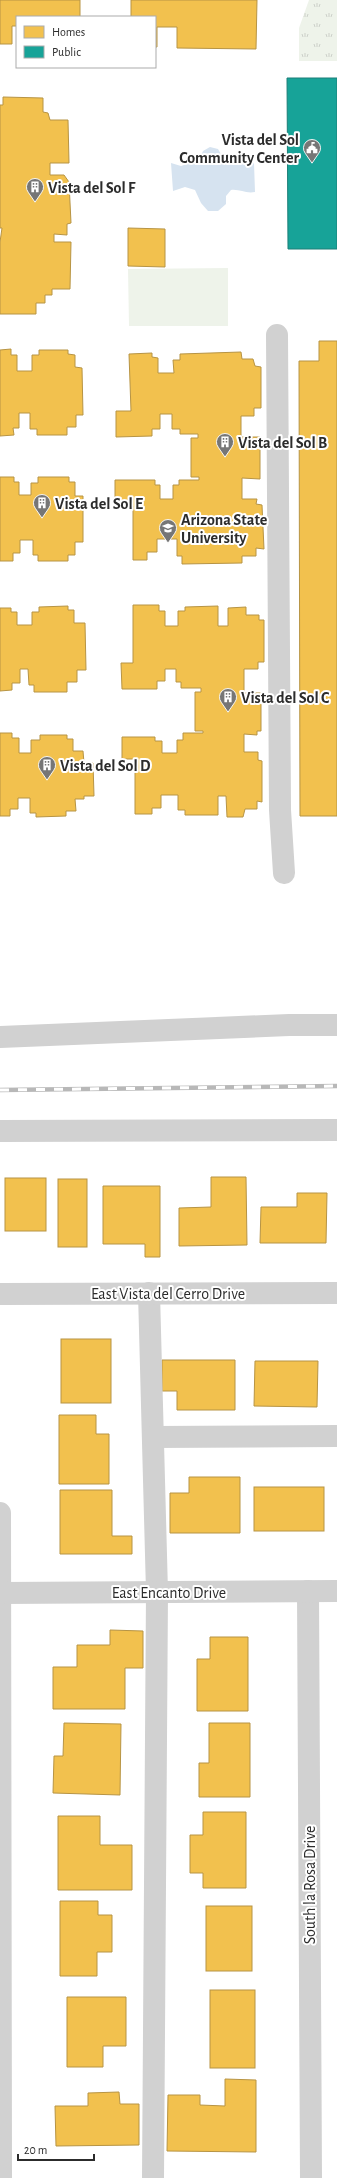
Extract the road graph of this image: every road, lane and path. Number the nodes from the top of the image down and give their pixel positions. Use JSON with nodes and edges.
{"nodes":[{"id":1,"x":277,"y":335,"type":"dead end"},
{"id":2,"x":284,"y":873,"type":"dead end"},
{"id":3,"x":337,"y":1025,"type":"edge"},
{"id":4,"x":0,"y":1037,"type":"edge"},
{"id":5,"x":337,"y":1130,"type":"edge"},
{"id":6,"x":0,"y":1132,"type":"edge"},
{"id":7,"x":149,"y":1293,"type":"junction"},
{"id":8,"x":337,"y":1293,"type":"edge"},
{"id":9,"x":0,"y":1294,"type":"edge"},
{"id":10,"x":337,"y":1436,"type":"edge"},
{"id":11,"x":153,"y":1437,"type":"junction"},
{"id":12,"x":0,"y":1512,"type":"edge"},
{"id":13,"x":308,"y":1591,"type":"junction"},
{"id":14,"x":337,"y":1591,"type":"edge"},
{"id":15,"x":157,"y":1592,"type":"junction"},
{"id":16,"x":1,"y":1593,"type":"edge"},
{"id":17,"x":1,"y":1759,"type":"edge"},
{"id":18,"x":1,"y":2178,"type":"edge"},
{"id":19,"x":153,"y":2178,"type":"edge"},
{"id":20,"x":311,"y":2178,"type":"edge"}],
"edges":[{"from":1,"to":2,"type":"street"},
{"from":3,"to":4,"type":"street"},
{"from":5,"to":6,"type":"street"},
{"from":7,"to":8,"type":"street","name":"East Vista del Cerro Drive"},
{"from":7,"to":9,"type":"street","name":"East Vista del Cerro Drive"},
{"from":7,"to":11,"type":"street"},
{"from":10,"to":11,"type":"street"},
{"from":11,"to":15,"type":"street"},
{"from":12,"to":16,"type":"street"},
{"from":13,"to":14,"type":"street","name":"East Encanto Drive"},
{"from":13,"to":15,"type":"street","name":"East Encanto Drive"},
{"from":13,"to":20,"type":"street","name":"South la Rosa Drive"},
{"from":15,"to":16,"type":"street","name":"East Encanto Drive"},
{"from":15,"to":19,"type":"street"},
{"from":16,"to":17,"type":"street"},
{"from":17,"to":18,"type":"street"}]}
